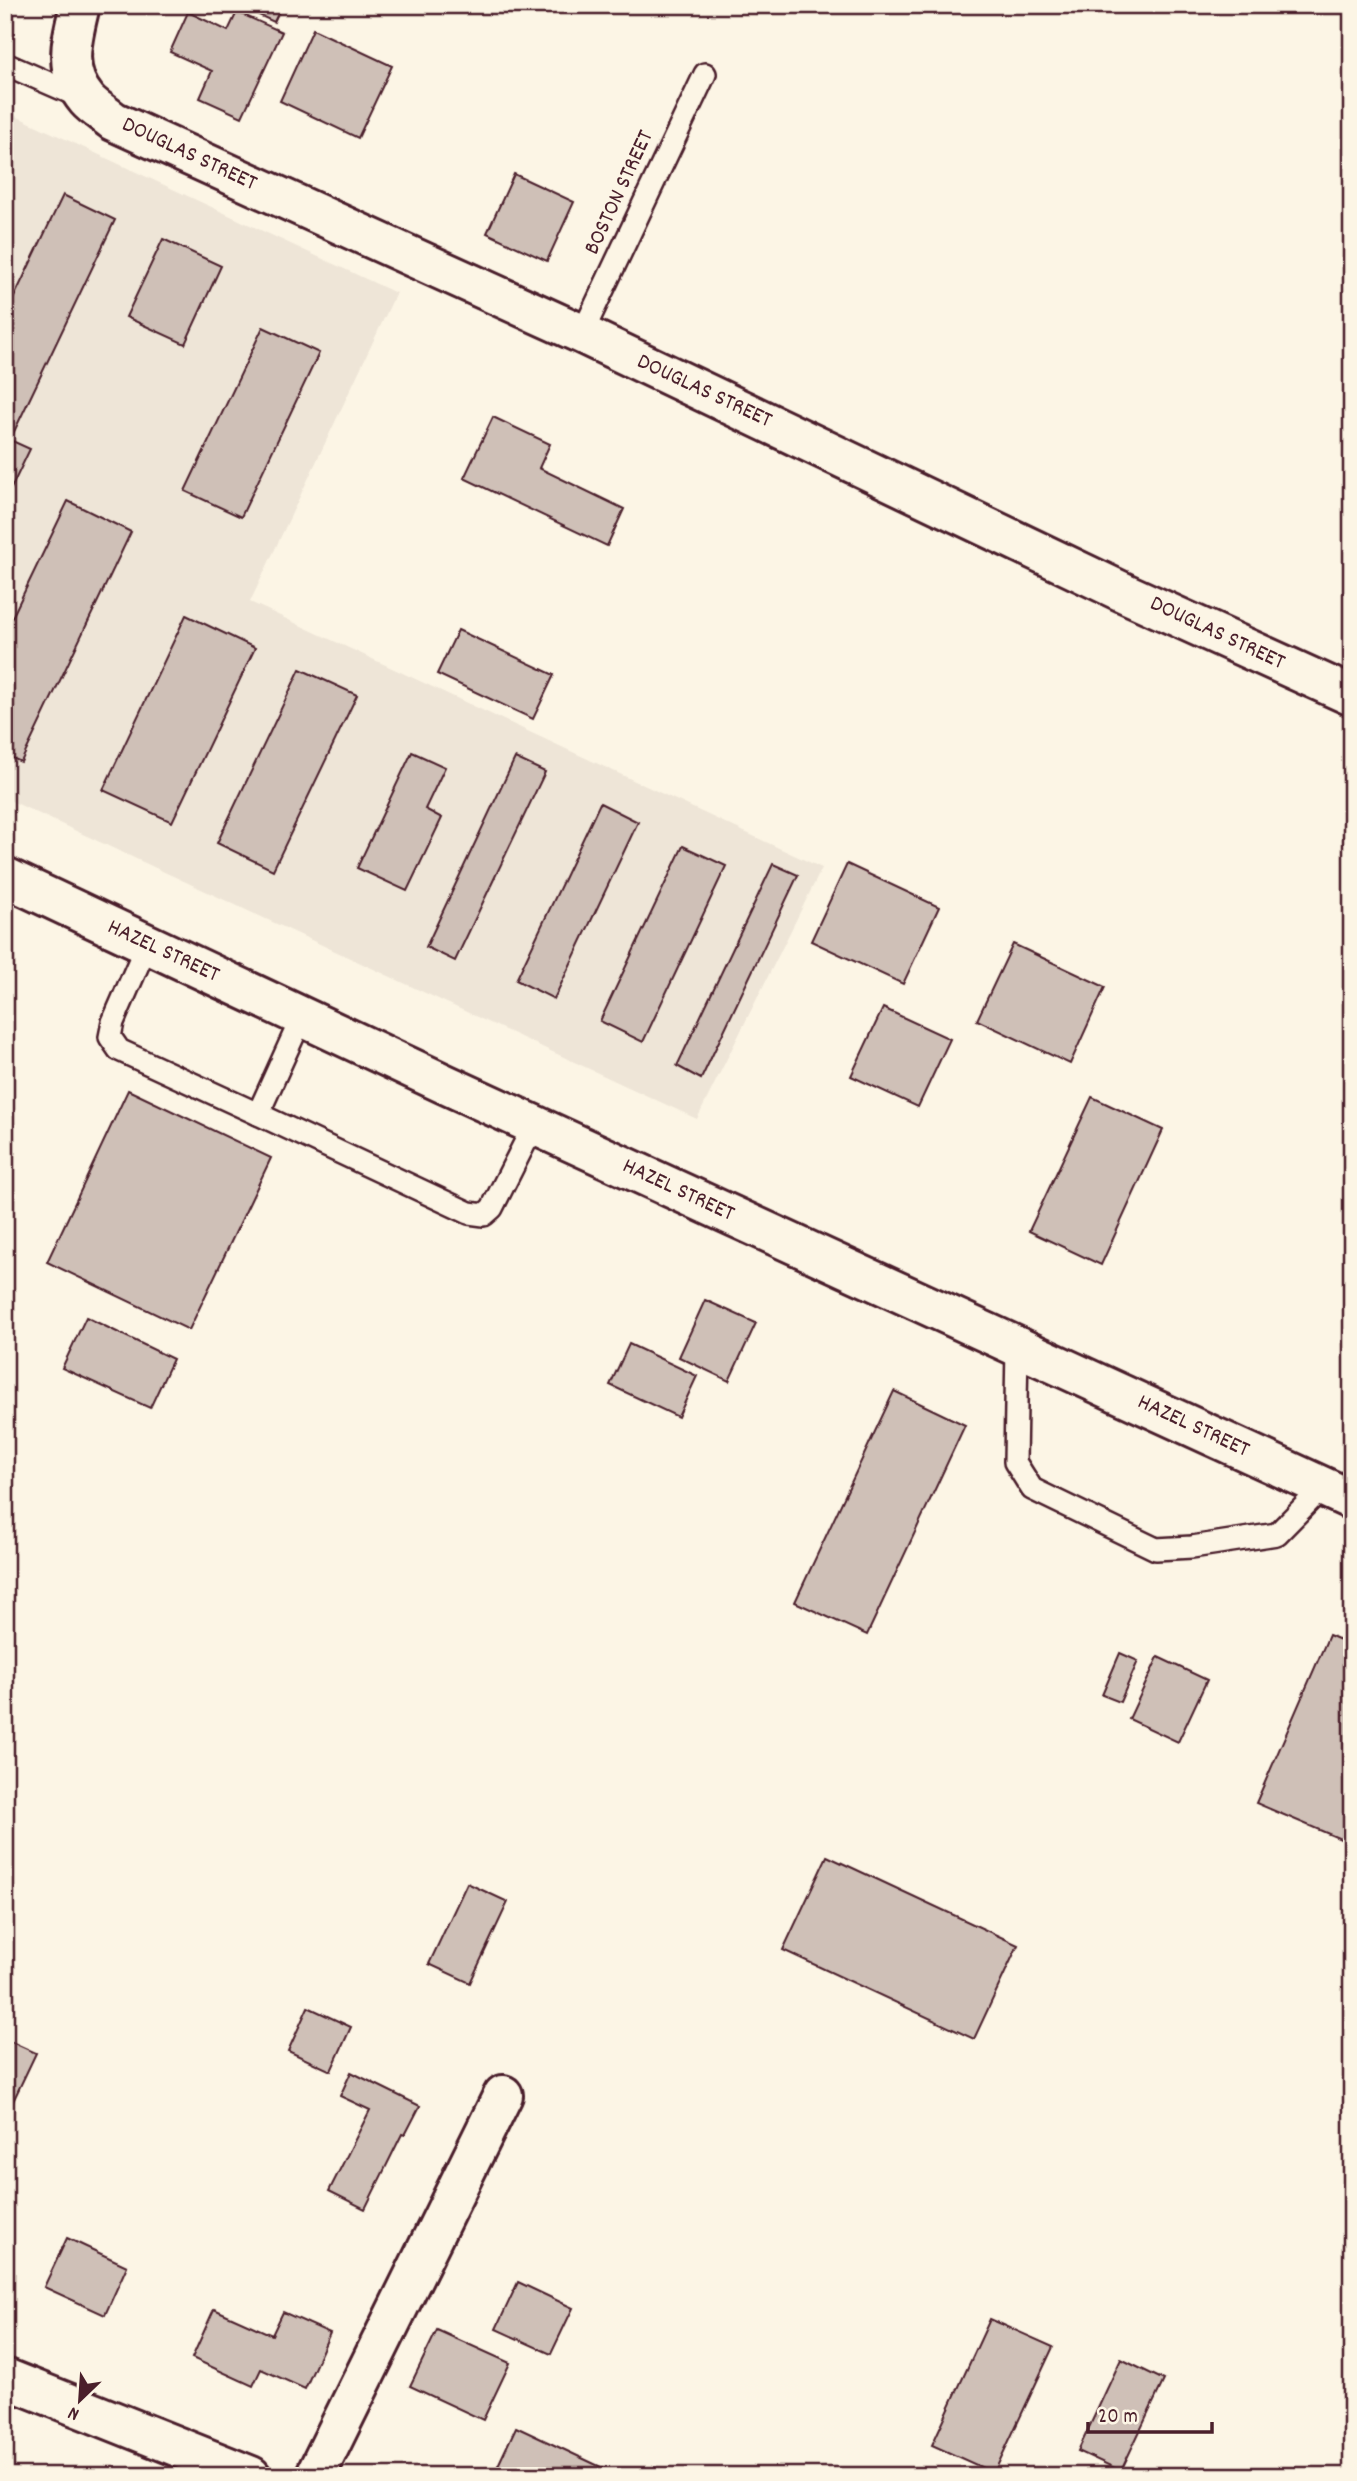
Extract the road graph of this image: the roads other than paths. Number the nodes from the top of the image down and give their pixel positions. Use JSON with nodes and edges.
{"nodes":[{"id":1,"x":80,"y":5,"type":"edge"},
{"id":2,"x":5,"y":64,"type":"edge"},
{"id":3,"x":705,"y":74,"type":"dead end"},
{"id":4,"x":79,"y":86,"type":"junction"},
{"id":5,"x":582,"y":334,"type":"junction"},
{"id":6,"x":1352,"y":696,"type":"edge"},
{"id":7,"x":5,"y":877,"type":"edge"},
{"id":8,"x":147,"y":944,"type":"junction"},
{"id":9,"x":302,"y":1017,"type":"junction"},
{"id":10,"x":258,"y":1114,"type":"junction"},
{"id":11,"x":534,"y":1125,"type":"junction"},
{"id":12,"x":1017,"y":1346,"type":"junction"},
{"id":13,"x":1338,"y":1493,"type":"edge"},
{"id":14,"x":503,"y":2095,"type":"dead end"},
{"id":15,"x":5,"y":2378,"type":"edge"},
{"id":16,"x":251,"y":2476,"type":"edge"},
{"id":17,"x":314,"y":2476,"type":"edge"}],
"edges":[{"from":1,"to":4,"type":"street"},
{"from":2,"to":4,"type":"lane"},
{"from":3,"to":5,"type":"lane","name":"BOSTON STREET"},
{"from":4,"to":5,"type":"street","name":"DOUGLAS STREET"},
{"from":5,"to":6,"type":"street","name":"DOUGLAS STREET"},
{"from":7,"to":8,"type":"street","name":"HAZEL STREET"},
{"from":8,"to":9,"type":"street","name":"HAZEL STREET"},
{"from":8,"to":10,"type":"lane"},
{"from":9,"to":10,"type":"lane"},
{"from":9,"to":11,"type":"street","name":"HAZEL STREET"},
{"from":10,"to":11,"type":"lane"},
{"from":11,"to":12,"type":"street","name":"HAZEL STREET"},
{"from":12,"to":13,"type":"street","name":"HAZEL STREET"},
{"from":12,"to":13,"type":"lane"},
{"from":14,"to":17,"type":"street"},
{"from":15,"to":16,"type":"street"}]}
